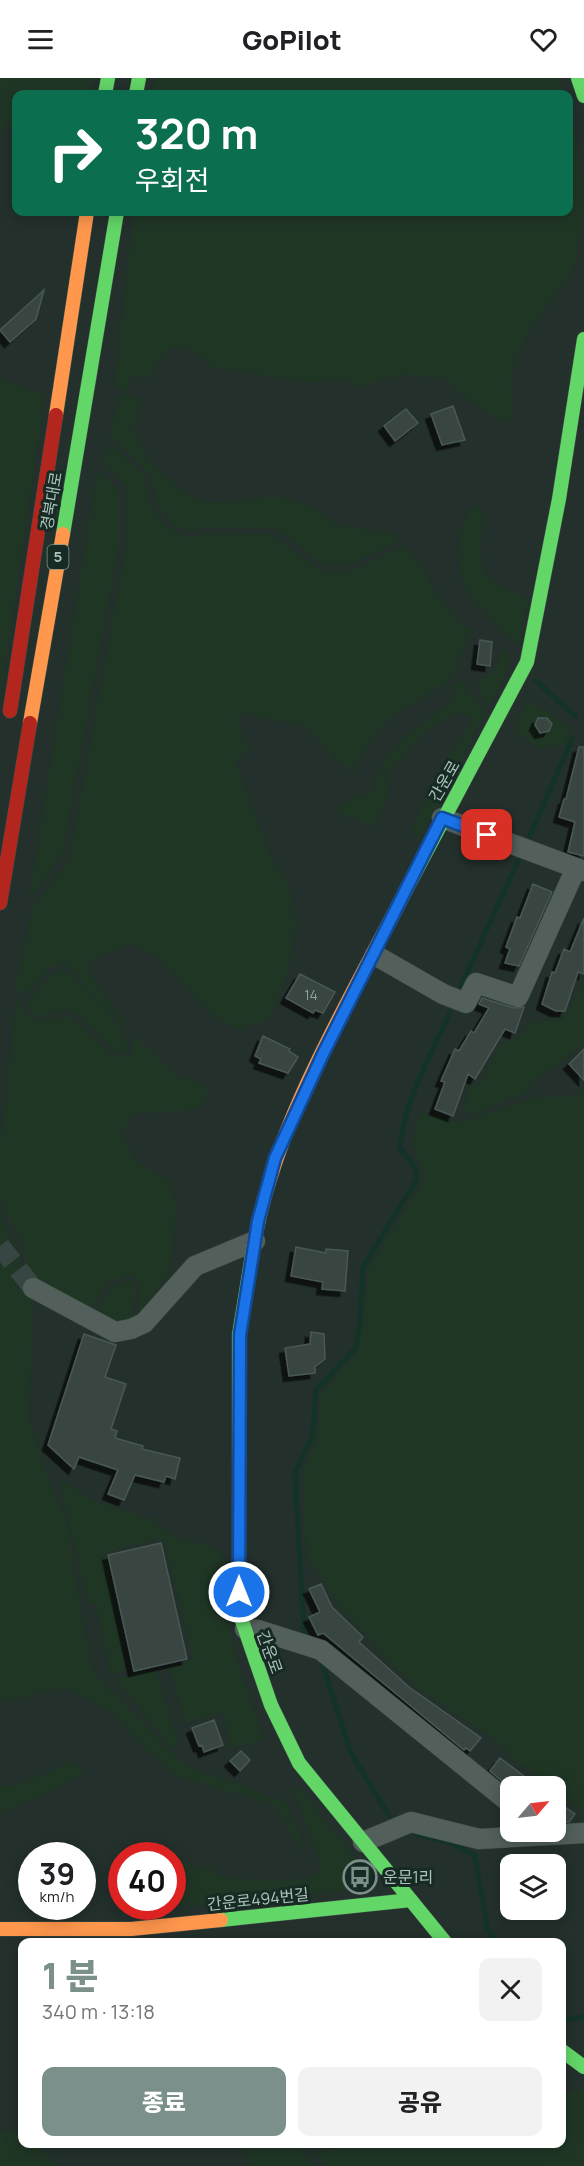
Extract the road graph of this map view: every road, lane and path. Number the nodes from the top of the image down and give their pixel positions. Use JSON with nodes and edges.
{"nodes":[{"id":1,"x":578,"y":78,"type":"edge"},
{"id":2,"x":584,"y":96,"type":"edge"},
{"id":3,"x":86,"y":216,"type":"edge"},
{"id":4,"x":116,"y":216,"type":"edge"},
{"id":5,"x":584,"y":339,"type":"edge"},
{"id":6,"x":7,"y":726,"type":"dead end"},
{"id":7,"x":442,"y":818,"type":"junction"},
{"id":8,"x":580,"y":869,"type":"edge"},
{"id":9,"x":0,"y":903,"type":"edge"},
{"id":10,"x":375,"y":955,"type":"junction"},
{"id":11,"x":255,"y":1241,"type":"junction"},
{"id":12,"x":33,"y":1288,"type":"tunnel mouth"},
{"id":13,"x":244,"y":1629,"type":"junction"},
{"id":14,"x":500,"y":1795,"type":"edge"},
{"id":15,"x":566,"y":1833,"type":"edge"},
{"id":16,"x":584,"y":1833,"type":"edge"},
{"id":17,"x":500,"y":1837,"type":"edge"},
{"id":18,"x":363,"y":1842,"type":"junction"},
{"id":19,"x":411,"y":1900,"type":"junction"},
{"id":20,"x":0,"y":1929,"type":"edge"},
{"id":21,"x":442,"y":1938,"type":"edge"},
{"id":22,"x":566,"y":2054,"type":"edge"},
{"id":23,"x":584,"y":2067,"type":"edge"}],
"edges":[{"from":1,"to":2,"type":"main road"},
{"from":3,"to":6,"type":"main road","name":"경북대로"},
{"from":4,"to":9,"type":"main road","name":"경북대로","number":"5"},
{"from":5,"to":7,"type":"main road","name":"간운로"},
{"from":7,"to":8,"type":"street"},
{"from":7,"to":10,"type":"main road","name":"간운로"},
{"from":8,"to":10,"type":"street"},
{"from":10,"to":11,"type":"main road","name":"간운로"},
{"from":11,"to":12,"type":"street"},
{"from":11,"to":13,"type":"main road","name":"간운로"},
{"from":13,"to":14,"type":"street"},
{"from":13,"to":18,"type":"main road","name":"간운로"},
{"from":15,"to":16,"type":"street"},
{"from":17,"to":18,"type":"street"},
{"from":18,"to":19,"type":"main road","name":"간운로"},
{"from":19,"to":20,"type":"main road","name":"간운로494번길"},
{"from":19,"to":21,"type":"main road","name":"간운로"},
{"from":22,"to":23,"type":"main road"}]}
